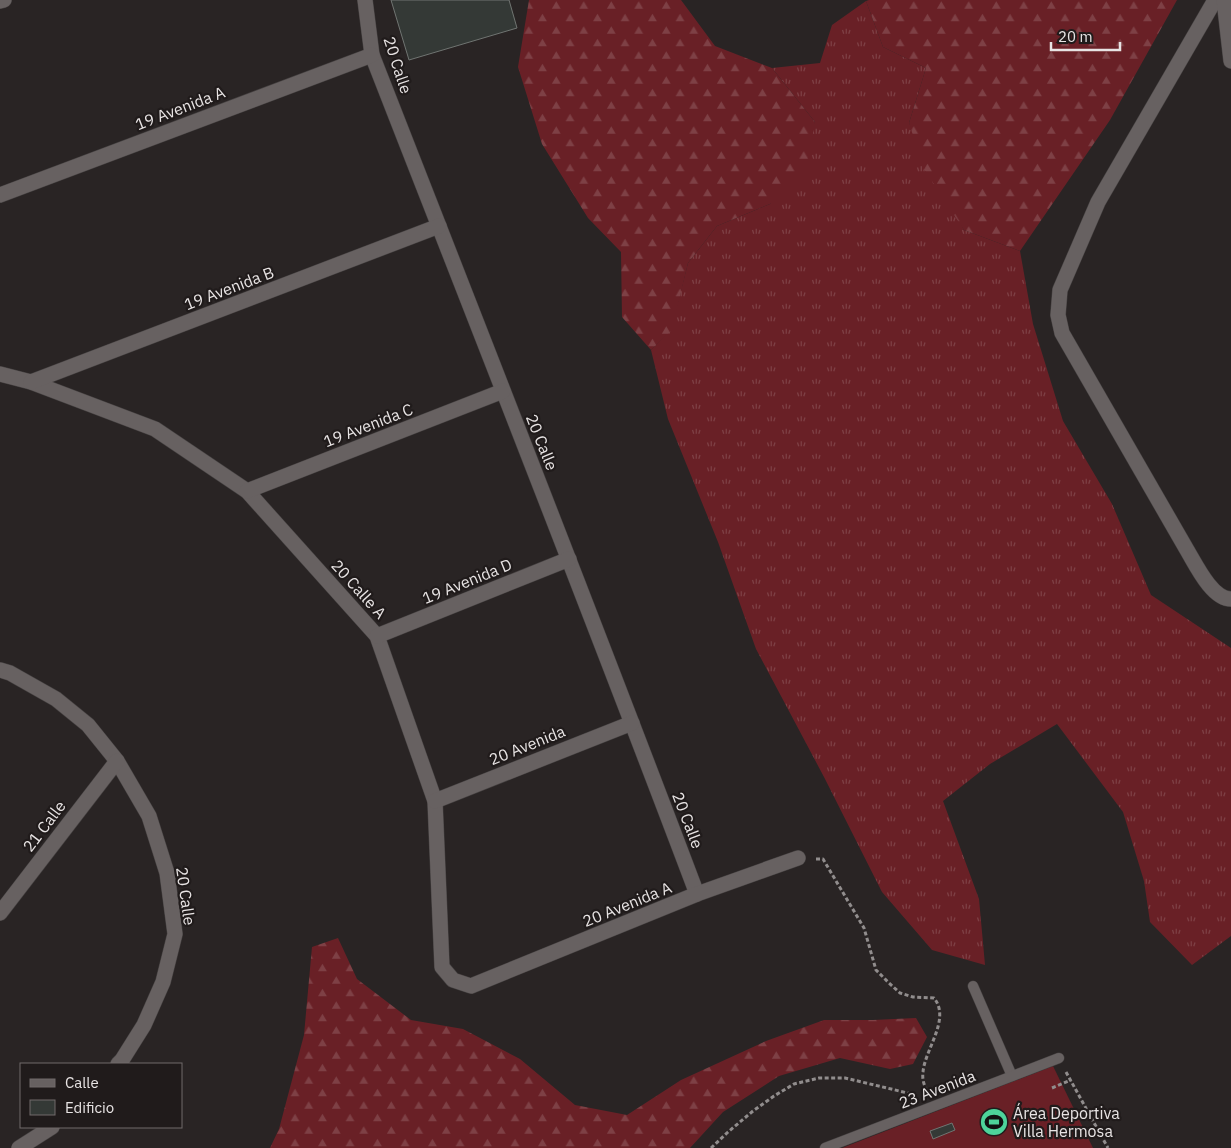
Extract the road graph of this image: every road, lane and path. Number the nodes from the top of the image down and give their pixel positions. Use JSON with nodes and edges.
{"nodes":[{"id":1,"x":4,"y":0,"type":"edge"},
{"id":2,"x":365,"y":0,"type":"edge"},
{"id":3,"x":1215,"y":0,"type":"edge"},
{"id":4,"x":1224,"y":0,"type":"edge"},
{"id":5,"x":0,"y":1,"type":"edge"},
{"id":6,"x":372,"y":55,"type":"junction"},
{"id":7,"x":1231,"y":61,"type":"edge"},
{"id":8,"x":0,"y":195,"type":"edge"},
{"id":9,"x":439,"y":226,"type":"junction"},
{"id":10,"x":0,"y":374,"type":"edge"},
{"id":11,"x":31,"y":382,"type":"junction"},
{"id":12,"x":502,"y":391,"type":"junction"},
{"id":13,"x":247,"y":491,"type":"junction"},
{"id":14,"x":569,"y":559,"type":"junction"},
{"id":15,"x":1231,"y":599,"type":"edge"},
{"id":16,"x":378,"y":636,"type":"junction"},
{"id":17,"x":0,"y":670,"type":"edge"},
{"id":18,"x":632,"y":722,"type":"junction"},
{"id":19,"x":116,"y":761,"type":"junction"},
{"id":20,"x":435,"y":801,"type":"junction"},
{"id":21,"x":798,"y":858,"type":"joint"},
{"id":22,"x":697,"y":894,"type":"junction"},
{"id":23,"x":0,"y":913,"type":"edge"},
{"id":24,"x":471,"y":986,"type":"joint"},
{"id":25,"x":973,"y":986,"type":"dead end"},
{"id":26,"x":1059,"y":1058,"type":"joint"},
{"id":27,"x":119,"y":1063,"type":"edge"},
{"id":28,"x":1012,"y":1076,"type":"junction"},
{"id":29,"x":1071,"y":1080,"type":"junction"},
{"id":30,"x":1052,"y":1088,"type":"dead end"},
{"id":31,"x":927,"y":1092,"type":"dead end"},
{"id":32,"x":918,"y":1095,"type":"dead end"},
{"id":33,"x":50,"y":1128,"type":"edge"},
{"id":34,"x":19,"y":1148,"type":"edge"},
{"id":35,"x":711,"y":1148,"type":"edge"},
{"id":36,"x":825,"y":1148,"type":"edge"},
{"id":37,"x":1108,"y":1148,"type":"edge"}],
"edges":[{"from":1,"to":5,"type":"street"},
{"from":2,"to":6,"type":"street","name":"20 Calle"},
{"from":3,"to":15,"type":"street"},
{"from":4,"to":7,"type":"street"},
{"from":6,"to":8,"type":"street","name":"19 Avenida A"},
{"from":6,"to":9,"type":"street","name":"20 Calle"},
{"from":9,"to":11,"type":"street","name":"19 Avenida B"},
{"from":9,"to":12,"type":"street","name":"20 Calle"},
{"from":10,"to":11,"type":"street","name":"20 Calle A"},
{"from":11,"to":13,"type":"street","name":"20 Calle A"},
{"from":12,"to":13,"type":"street","name":"19 Avenida C"},
{"from":12,"to":14,"type":"street","name":"20 Calle"},
{"from":13,"to":16,"type":"street","name":"20 Calle A"},
{"from":14,"to":16,"type":"street","name":"19 Avenida D"},
{"from":14,"to":18,"type":"street","name":"20 Calle"},
{"from":16,"to":20,"type":"street","name":"20 Calle A"},
{"from":17,"to":19,"type":"street"},
{"from":18,"to":20,"type":"street","name":"20 Avenida"},
{"from":18,"to":22,"type":"street","name":"20 Calle"},
{"from":19,"to":23,"type":"street","name":"21 Calle"},
{"from":19,"to":27,"type":"street","name":"20 Calle"},
{"from":20,"to":24,"type":"street","name":"20 Calle A"},
{"from":21,"to":22,"type":"street","name":"20 Avenida A"},
{"from":21,"to":31,"type":"path"},
{"from":22,"to":24,"type":"street","name":"20 Avenida A"},
{"from":25,"to":28,"type":"lane"},
{"from":26,"to":28,"type":"lane","name":"23 Avenida"},
{"from":26,"to":29,"type":"path"},
{"from":28,"to":36,"type":"lane","name":"23 Avenida"},
{"from":29,"to":30,"type":"path"},
{"from":29,"to":37,"type":"path"},
{"from":32,"to":35,"type":"path"},
{"from":33,"to":34,"type":"street"}]}
